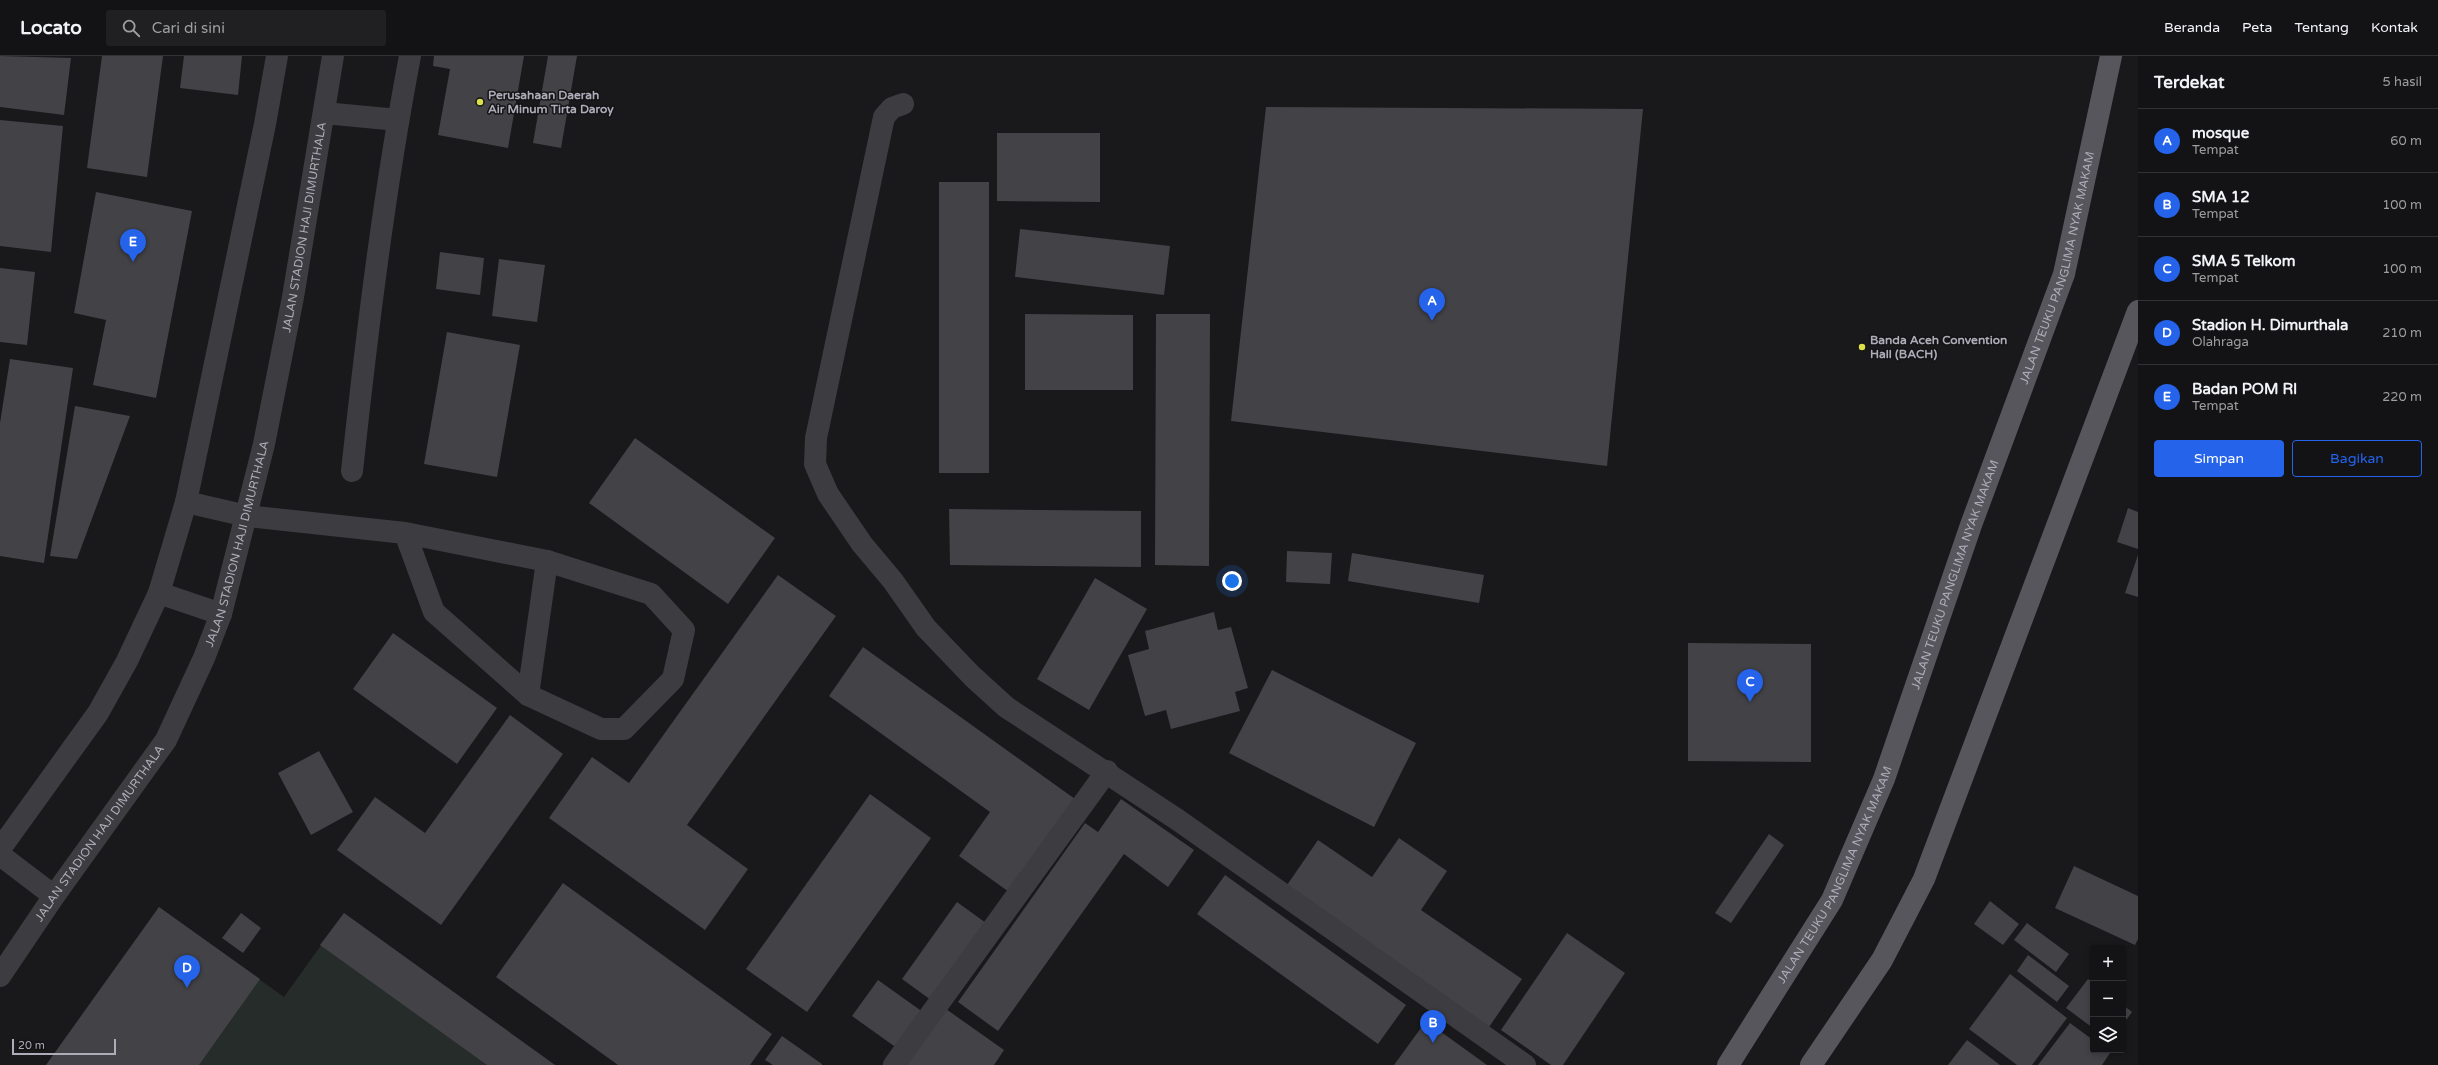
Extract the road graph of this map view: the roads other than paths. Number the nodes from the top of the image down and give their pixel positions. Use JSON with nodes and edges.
{"nodes":[{"id":1,"x":276,"y":56,"type":"edge"},
{"id":2,"x":333,"y":56,"type":"edge"},
{"id":3,"x":410,"y":56,"type":"edge"},
{"id":4,"x":2111,"y":56,"type":"edge"},
{"id":5,"x":903,"y":104,"type":"dead end"},
{"id":6,"x":324,"y":113,"type":"junction"},
{"id":7,"x":398,"y":120,"type":"junction"},
{"id":8,"x":2138,"y":311,"type":"edge"},
{"id":9,"x":352,"y":471,"type":"dead end"},
{"id":10,"x":186,"y":502,"type":"junction"},
{"id":11,"x":246,"y":516,"type":"junction"},
{"id":12,"x":406,"y":533,"type":"junction"},
{"id":13,"x":546,"y":561,"type":"junction"},
{"id":14,"x":159,"y":593,"type":"junction"},
{"id":15,"x":221,"y":614,"type":"junction"},
{"id":16,"x":528,"y":695,"type":"junction"},
{"id":17,"x":1107,"y":771,"type":"junction"},
{"id":18,"x":0,"y":849,"type":"edge"},
{"id":19,"x":0,"y":855,"type":"edge"},
{"id":20,"x":54,"y":896,"type":"junction"},
{"id":21,"x":0,"y":976,"type":"edge"},
{"id":22,"x":894,"y":1065,"type":"edge"},
{"id":23,"x":1525,"y":1065,"type":"edge"},
{"id":24,"x":1728,"y":1065,"type":"edge"},
{"id":25,"x":1811,"y":1065,"type":"edge"}],
"edges":[{"from":1,"to":10,"type":"street"},
{"from":2,"to":6,"type":"street","name":"JALAN STADION HAJI DIMURTHALA"},
{"from":3,"to":7,"type":"street"},
{"from":4,"to":24,"type":"main road","name":"JALAN TEUKU PANGLIMA NYAK MAKAM"},
{"from":5,"to":17,"type":"street"},
{"from":6,"to":7,"type":"street"},
{"from":6,"to":11,"type":"street","name":"JALAN STADION HAJI DIMURTHALA"},
{"from":7,"to":9,"type":"street"},
{"from":8,"to":25,"type":"main road"},
{"from":10,"to":11,"type":"street"},
{"from":10,"to":14,"type":"street"},
{"from":11,"to":12,"type":"street"},
{"from":11,"to":15,"type":"street","name":"JALAN STADION HAJI DIMURTHALA"},
{"from":12,"to":13,"type":"street"},
{"from":12,"to":16,"type":"street"},
{"from":13,"to":16,"type":"street"},
{"from":13,"to":16,"type":"street"},
{"from":14,"to":15,"type":"street"},
{"from":14,"to":18,"type":"street"},
{"from":15,"to":20,"type":"street","name":"JALAN STADION HAJI DIMURTHALA"},
{"from":17,"to":22,"type":"street"},
{"from":17,"to":23,"type":"street"},
{"from":19,"to":20,"type":"street"},
{"from":20,"to":21,"type":"street","name":"JALAN STADION HAJI DIMURTHALA"}]}
